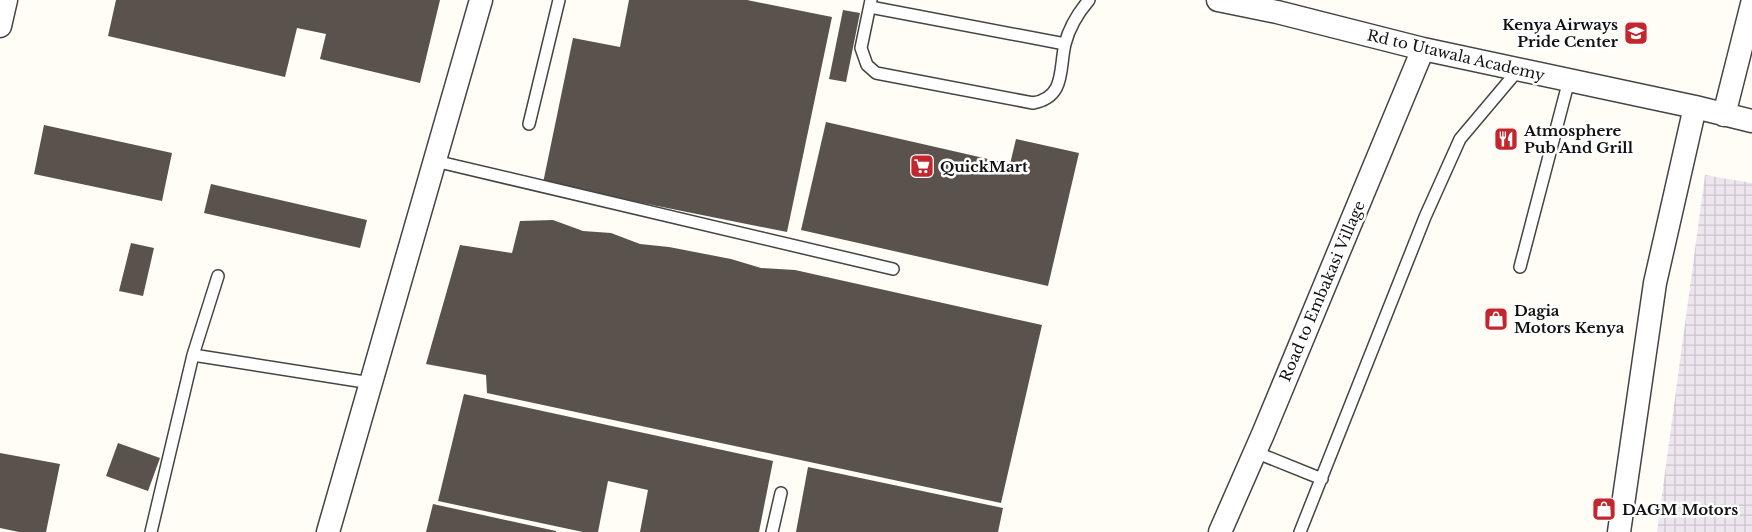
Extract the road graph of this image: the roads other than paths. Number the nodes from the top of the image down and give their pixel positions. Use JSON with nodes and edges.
{"nodes":[{"id":1,"x":6,"y":0,"type":"edge"},
{"id":2,"x":481,"y":0,"type":"edge"},
{"id":3,"x":559,"y":0,"type":"edge"},
{"id":4,"x":1088,"y":0,"type":"edge"},
{"id":5,"x":1218,"y":0,"type":"edge"},
{"id":6,"x":870,"y":4,"type":"edge"},
{"id":7,"x":1752,"y":4,"type":"edge"},
{"id":8,"x":0,"y":26,"type":"edge"},
{"id":9,"x":1065,"y":44,"type":"junction"},
{"id":10,"x":1423,"y":49,"type":"junction"},
{"id":11,"x":1518,"y":69,"type":"junction"},
{"id":12,"x":1569,"y":80,"type":"junction"},
{"id":13,"x":1695,"y":106,"type":"junction"},
{"id":14,"x":1724,"y":115,"type":"junction"},
{"id":15,"x":1752,"y":121,"type":"edge"},
{"id":16,"x":529,"y":124,"type":"dead end"},
{"id":17,"x":434,"y":161,"type":"junction"},
{"id":18,"x":1520,"y":267,"type":"dead end"},
{"id":19,"x":893,"y":269,"type":"dead end"},
{"id":20,"x":218,"y":276,"type":"dead end"},
{"id":21,"x":193,"y":355,"type":"junction"},
{"id":22,"x":371,"y":383,"type":"junction"},
{"id":23,"x":1255,"y":452,"type":"junction"},
{"id":24,"x":1322,"y":479,"type":"junction"},
{"id":25,"x":781,"y":493,"type":"dead end"},
{"id":26,"x":151,"y":532,"type":"edge"},
{"id":27,"x":328,"y":532,"type":"edge"},
{"id":28,"x":772,"y":532,"type":"edge"},
{"id":29,"x":1220,"y":532,"type":"edge"},
{"id":30,"x":1300,"y":532,"type":"edge"},
{"id":31,"x":1619,"y":532,"type":"edge"}],
"edges":[{"from":1,"to":8,"type":"street"},
{"from":2,"to":17,"type":"street"},
{"from":3,"to":16,"type":"lane"},
{"from":4,"to":9,"type":"lane"},
{"from":5,"to":10,"type":"street","name":"Rd to Utawala Academy"},
{"from":6,"to":9,"type":"lane"},
{"from":6,"to":9,"type":"lane"},
{"from":7,"to":14,"type":"street"},
{"from":10,"to":11,"type":"street","name":"Rd to Utawala Academy"},
{"from":10,"to":23,"type":"street","name":"Road to Embakasi Village"},
{"from":11,"to":12,"type":"street","name":"Rd to Utawala Academy"},
{"from":11,"to":24,"type":"lane"},
{"from":12,"to":13,"type":"street","name":"Rd to Utawala Academy"},
{"from":12,"to":18,"type":"lane"},
{"from":13,"to":14,"type":"street","name":"Rd to Utawala Academy"},
{"from":13,"to":31,"type":"street"},
{"from":14,"to":15,"type":"street","name":"Rd to Utawala Academy"},
{"from":17,"to":19,"type":"lane"},
{"from":17,"to":22,"type":"street"},
{"from":20,"to":21,"type":"lane"},
{"from":21,"to":22,"type":"lane"},
{"from":21,"to":26,"type":"lane"},
{"from":22,"to":27,"type":"street"},
{"from":23,"to":24,"type":"lane"},
{"from":23,"to":29,"type":"street","name":"Road to Embakasi Village"},
{"from":24,"to":30,"type":"lane"},
{"from":25,"to":28,"type":"lane"}]}
